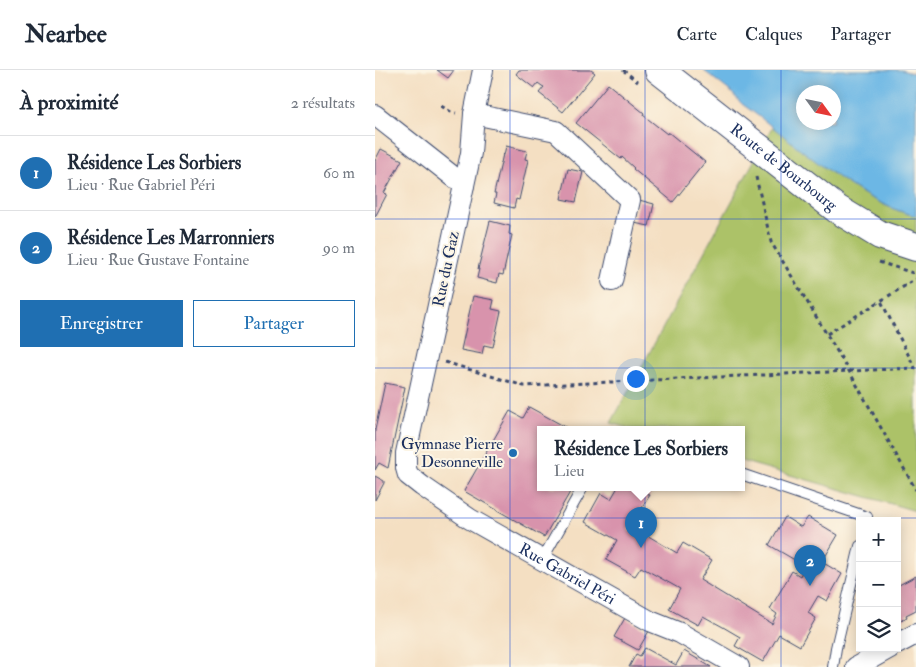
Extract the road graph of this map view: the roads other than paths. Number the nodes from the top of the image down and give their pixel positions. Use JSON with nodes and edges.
{"nodes":[{"id":1,"x":483,"y":70,"type":"edge"},
{"id":2,"x":659,"y":70,"type":"edge"},
{"id":3,"x":474,"y":114,"type":"junction"},
{"id":4,"x":375,"y":115,"type":"edge"},
{"id":5,"x":464,"y":185,"type":"junction"},
{"id":6,"x":916,"y":247,"type":"edge"},
{"id":7,"x":611,"y":281,"type":"dead end"},
{"id":8,"x":406,"y":468,"type":"joint"},
{"id":9,"x":745,"y":475,"type":"edge"},
{"id":10,"x":581,"y":491,"type":"edge"},
{"id":11,"x":867,"y":517,"type":"edge"},
{"id":12,"x":542,"y":560,"type":"junction"},
{"id":13,"x":856,"y":562,"type":"edge"},
{"id":14,"x":916,"y":634,"type":"edge"},
{"id":15,"x":901,"y":642,"type":"edge"},
{"id":16,"x":883,"y":652,"type":"edge"},
{"id":17,"x":739,"y":667,"type":"edge"},
{"id":18,"x":833,"y":667,"type":"edge"},
{"id":19,"x":856,"y":667,"type":"edge"}],
"edges":[{"from":1,"to":3,"type":"street","name":"Rue du Gaz"},
{"from":2,"to":6,"type":"main road","name":"Route de Bourbourg"},
{"from":3,"to":5,"type":"street","name":"Rue du Gaz"},
{"from":3,"to":7,"type":"street"},
{"from":4,"to":5,"type":"street"},
{"from":5,"to":8,"type":"street","name":"Rue du Gaz"},
{"from":8,"to":12,"type":"street","name":"Rue Gabriel Péri"},
{"from":9,"to":11,"type":"lane"},
{"from":10,"to":12,"type":"lane"},
{"from":12,"to":17,"type":"street","name":"Rue Gabriel Péri"},
{"from":13,"to":18,"type":"lane"},
{"from":14,"to":15,"type":"street"},
{"from":16,"to":19,"type":"street"}]}
